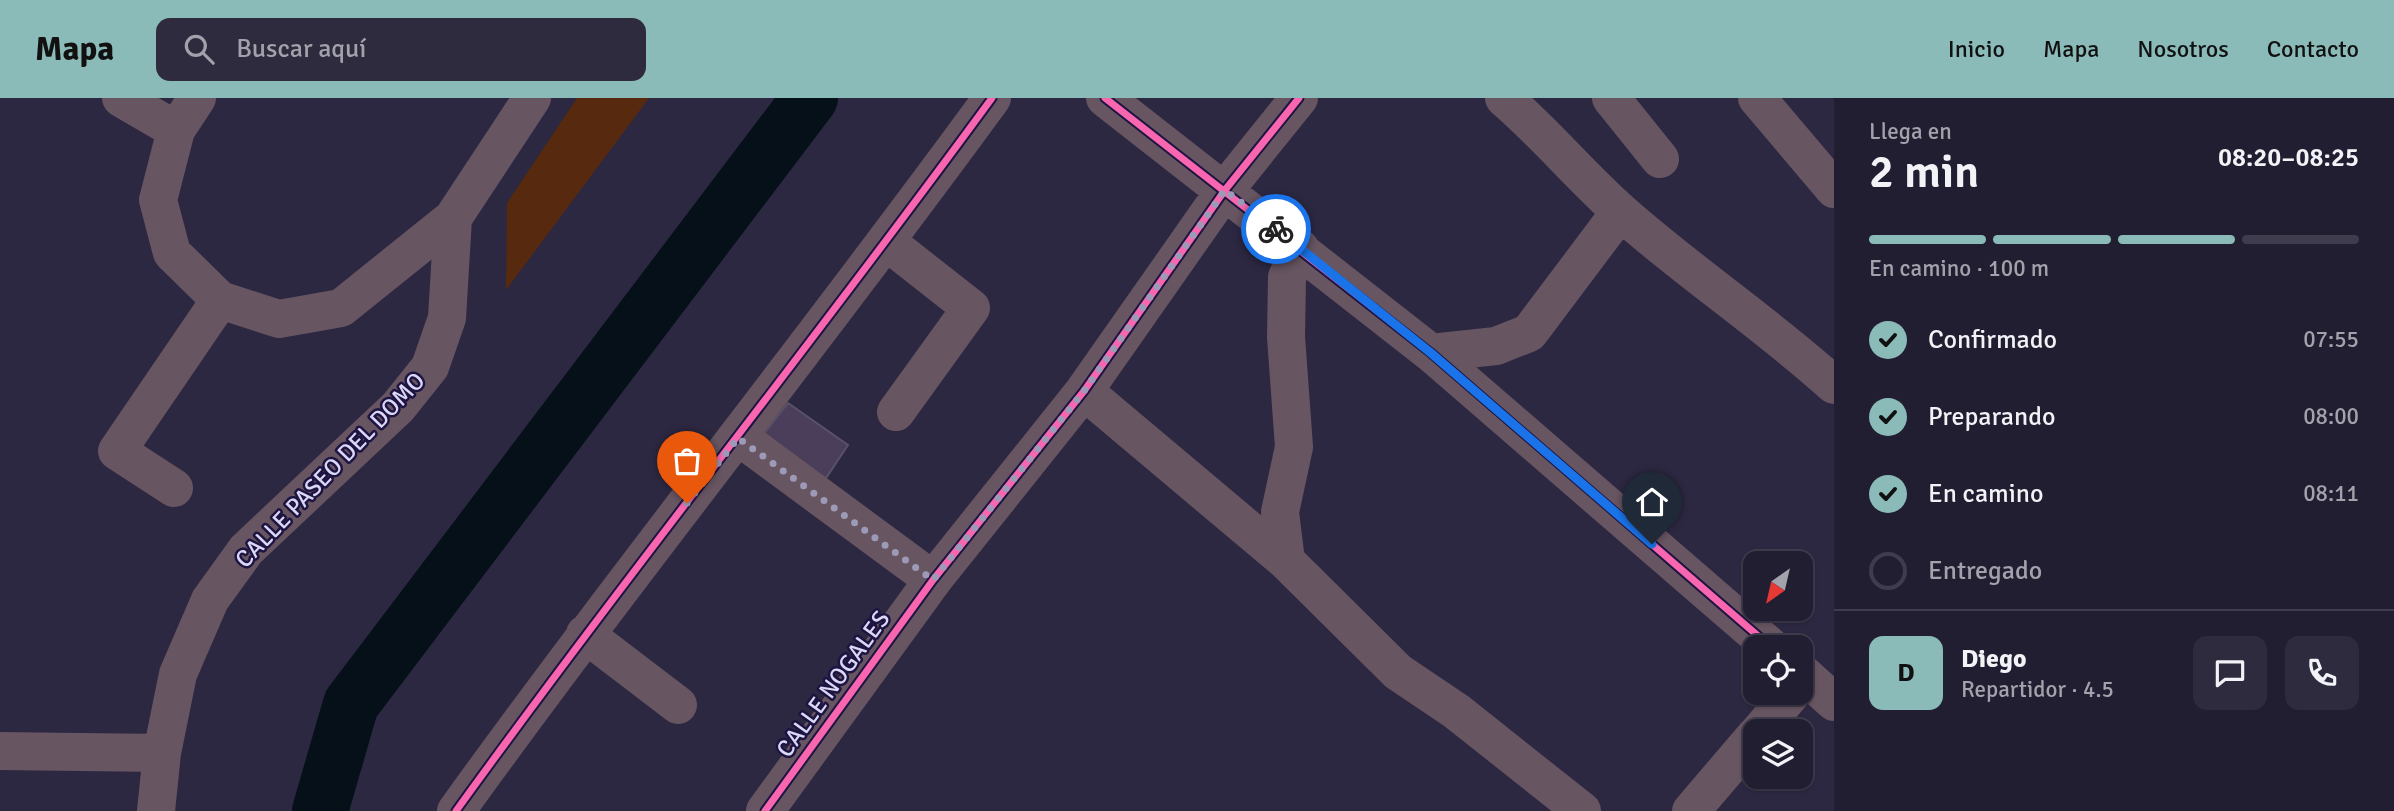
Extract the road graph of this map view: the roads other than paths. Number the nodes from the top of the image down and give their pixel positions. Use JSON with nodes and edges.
{"nodes":[{"id":1,"x":121,"y":98,"type":"edge"},
{"id":2,"x":197,"y":98,"type":"edge"},
{"id":3,"x":532,"y":98,"type":"edge"},
{"id":4,"x":992,"y":98,"type":"edge"},
{"id":5,"x":1105,"y":98,"type":"edge"},
{"id":6,"x":1299,"y":98,"type":"edge"},
{"id":7,"x":1504,"y":98,"type":"edge"},
{"id":8,"x":1611,"y":98,"type":"edge"},
{"id":9,"x":1757,"y":98,"type":"edge"},
{"id":10,"x":176,"y":130,"type":"junction"},
{"id":11,"x":1660,"y":159,"type":"dead end"},
{"id":12,"x":1834,"y":188,"type":"edge"},
{"id":13,"x":1225,"y":190,"type":"junction"},
{"id":14,"x":1620,"y":212,"type":"junction"},
{"id":15,"x":453,"y":218,"type":"junction"},
{"id":16,"x":887,"y":243,"type":"junction"},
{"id":17,"x":1300,"y":248,"type":"junction"},
{"id":18,"x":220,"y":300,"type":"junction"},
{"id":19,"x":1431,"y":353,"type":"junction"},
{"id":20,"x":1834,"y":385,"type":"edge"},
{"id":21,"x":1084,"y":391,"type":"junction"},
{"id":22,"x":896,"y":412,"type":"dead end"},
{"id":23,"x":738,"y":438,"type":"junction"},
{"id":24,"x":174,"y":488,"type":"dead end"},
{"id":25,"x":1286,"y":561,"type":"junction"},
{"id":26,"x":933,"y":580,"type":"junction"},
{"id":27,"x":1757,"y":635,"type":"edge"},
{"id":28,"x":575,"y":646,"type":"junction"},
{"id":29,"x":1813,"y":689,"type":"edge"},
{"id":30,"x":1834,"y":702,"type":"edge"},
{"id":31,"x":678,"y":705,"type":"dead end"},
{"id":32,"x":1781,"y":705,"type":"edge"},
{"id":33,"x":1769,"y":719,"type":"edge"},
{"id":34,"x":1743,"y":750,"type":"edge"},
{"id":35,"x":0,"y":751,"type":"edge"},
{"id":36,"x":162,"y":753,"type":"junction"},
{"id":37,"x":156,"y":811,"type":"edge"},
{"id":38,"x":456,"y":811,"type":"edge"},
{"id":39,"x":765,"y":811,"type":"edge"},
{"id":40,"x":1582,"y":811,"type":"edge"},
{"id":41,"x":1691,"y":811,"type":"edge"}],
"edges":[{"from":1,"to":10,"type":"street"},
{"from":2,"to":10,"type":"street"},
{"from":3,"to":15,"type":"street","name":"CALLE PASEO DEL DOMO"},
{"from":4,"to":16,"type":"street"},
{"from":5,"to":13,"type":"street"},
{"from":6,"to":13,"type":"street","name":"CALLE NOGALES"},
{"from":7,"to":14,"type":"street"},
{"from":8,"to":11,"type":"street"},
{"from":9,"to":12,"type":"street"},
{"from":10,"to":18,"type":"street"},
{"from":13,"to":17,"type":"street"},
{"from":13,"to":21,"type":"street","name":"CALLE NOGALES"},
{"from":14,"to":19,"type":"street"},
{"from":14,"to":20,"type":"street"},
{"from":15,"to":18,"type":"street"},
{"from":15,"to":36,"type":"street","name":"CALLE PASEO DEL DOMO"},
{"from":16,"to":22,"type":"street"},
{"from":16,"to":23,"type":"street"},
{"from":17,"to":19,"type":"street"},
{"from":17,"to":25,"type":"street"},
{"from":18,"to":24,"type":"street"},
{"from":19,"to":27,"type":"street"},
{"from":21,"to":25,"type":"street"},
{"from":21,"to":26,"type":"street","name":"CALLE NOGALES"},
{"from":23,"to":26,"type":"street"},
{"from":23,"to":28,"type":"street"},
{"from":25,"to":40,"type":"street"},
{"from":26,"to":39,"type":"street","name":"CALLE NOGALES"},
{"from":28,"to":31,"type":"street"},
{"from":28,"to":38,"type":"street"},
{"from":29,"to":30,"type":"street"},
{"from":32,"to":33,"type":"street"},
{"from":34,"to":41,"type":"street"},
{"from":35,"to":36,"type":"street"},
{"from":36,"to":37,"type":"street","name":"CALLE PASEO DEL DOMO"}]}
